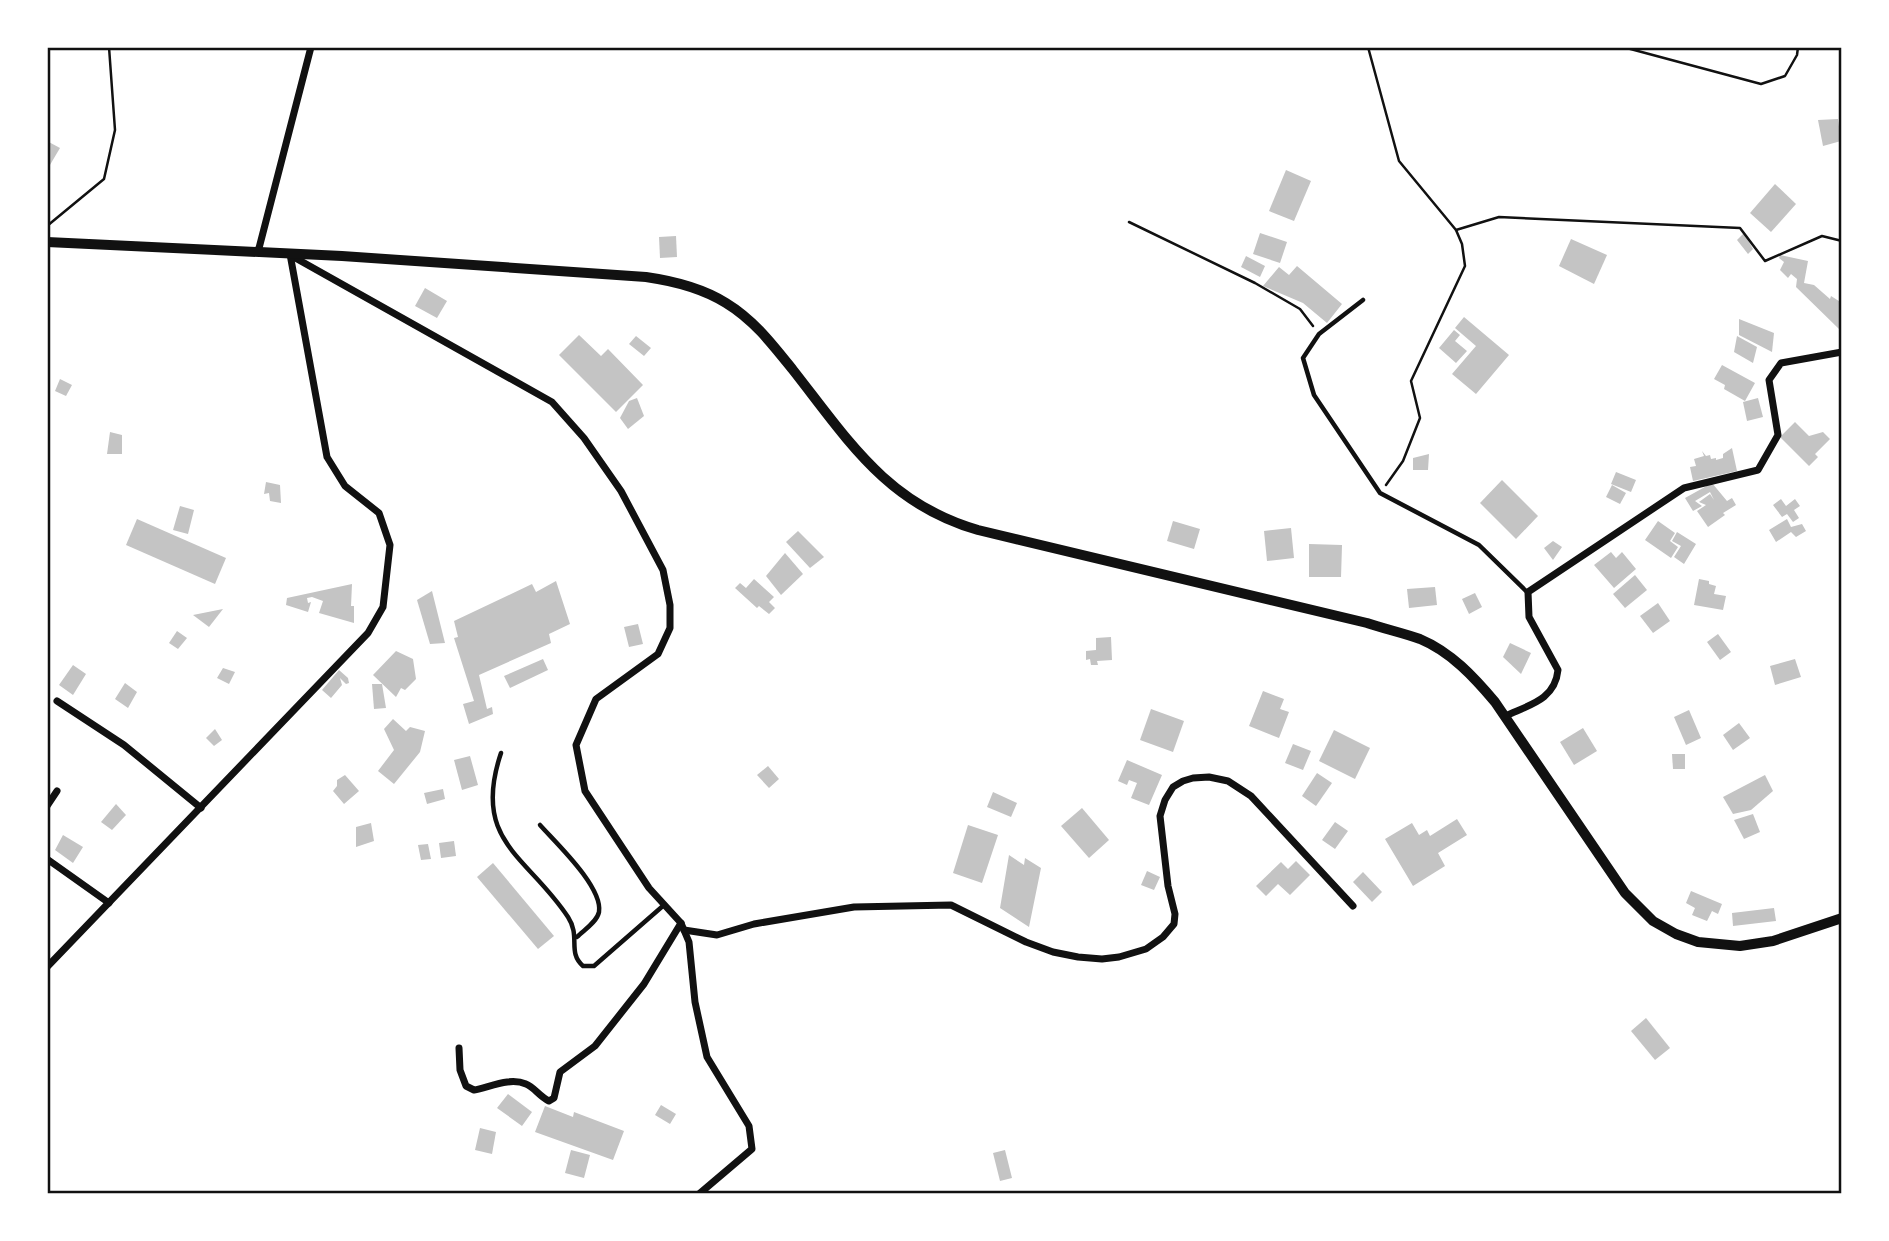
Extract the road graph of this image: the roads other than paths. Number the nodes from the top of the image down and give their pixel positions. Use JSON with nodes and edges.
{"nodes":[{"id":1,"x":311,"y":47,"type":"edge"},
{"id":2,"x":47,"y":242,"type":"edge"},
{"id":3,"x":258,"y":252,"type":"junction"},
{"id":4,"x":290,"y":254,"type":"junction"},
{"id":5,"x":1363,"y":300,"type":"dead end"},
{"id":6,"x":1842,"y":352,"type":"edge"},
{"id":7,"x":1528,"y":592,"type":"junction"},
{"id":8,"x":57,"y":701,"type":"dead end"},
{"id":9,"x":1505,"y":716,"type":"junction"},
{"id":10,"x":501,"y":754,"type":"dead end"},
{"id":11,"x":57,"y":791,"type":"dead end"},
{"id":12,"x":47,"y":806,"type":"edge"},
{"id":13,"x":201,"y":808,"type":"junction"},
{"id":14,"x":540,"y":825,"type":"dead end"},
{"id":15,"x":47,"y":859,"type":"edge"},
{"id":16,"x":108,"y":903,"type":"junction"},
{"id":17,"x":664,"y":905,"type":"junction"},
{"id":18,"x":1353,"y":906,"type":"dead end"},
{"id":19,"x":1842,"y":918,"type":"edge"},
{"id":20,"x":682,"y":927,"type":"junction"},
{"id":21,"x":576,"y":938,"type":"junction"},
{"id":22,"x":47,"y":967,"type":"edge"},
{"id":23,"x":459,"y":1048,"type":"dead end"},
{"id":24,"x":699,"y":1194,"type":"edge"}],
"edges":[{"from":1,"to":3,"type":"street"},
{"from":2,"to":3,"type":"street"},
{"from":3,"to":4,"type":"street"},
{"from":4,"to":9,"type":"street"},
{"from":4,"to":13,"type":"street"},
{"from":4,"to":17,"type":"street"},
{"from":5,"to":7,"type":"lane"},
{"from":6,"to":7,"type":"street"},
{"from":7,"to":9,"type":"street"},
{"from":8,"to":13,"type":"street"},
{"from":9,"to":19,"type":"street"},
{"from":10,"to":21,"type":"lane"},
{"from":11,"to":12,"type":"street"},
{"from":13,"to":16,"type":"street"},
{"from":14,"to":21,"type":"lane"},
{"from":15,"to":16,"type":"street"},
{"from":16,"to":22,"type":"street"},
{"from":17,"to":20,"type":"street"},
{"from":17,"to":21,"type":"lane"},
{"from":18,"to":20,"type":"street"},
{"from":20,"to":23,"type":"street"},
{"from":20,"to":24,"type":"street"}]}
